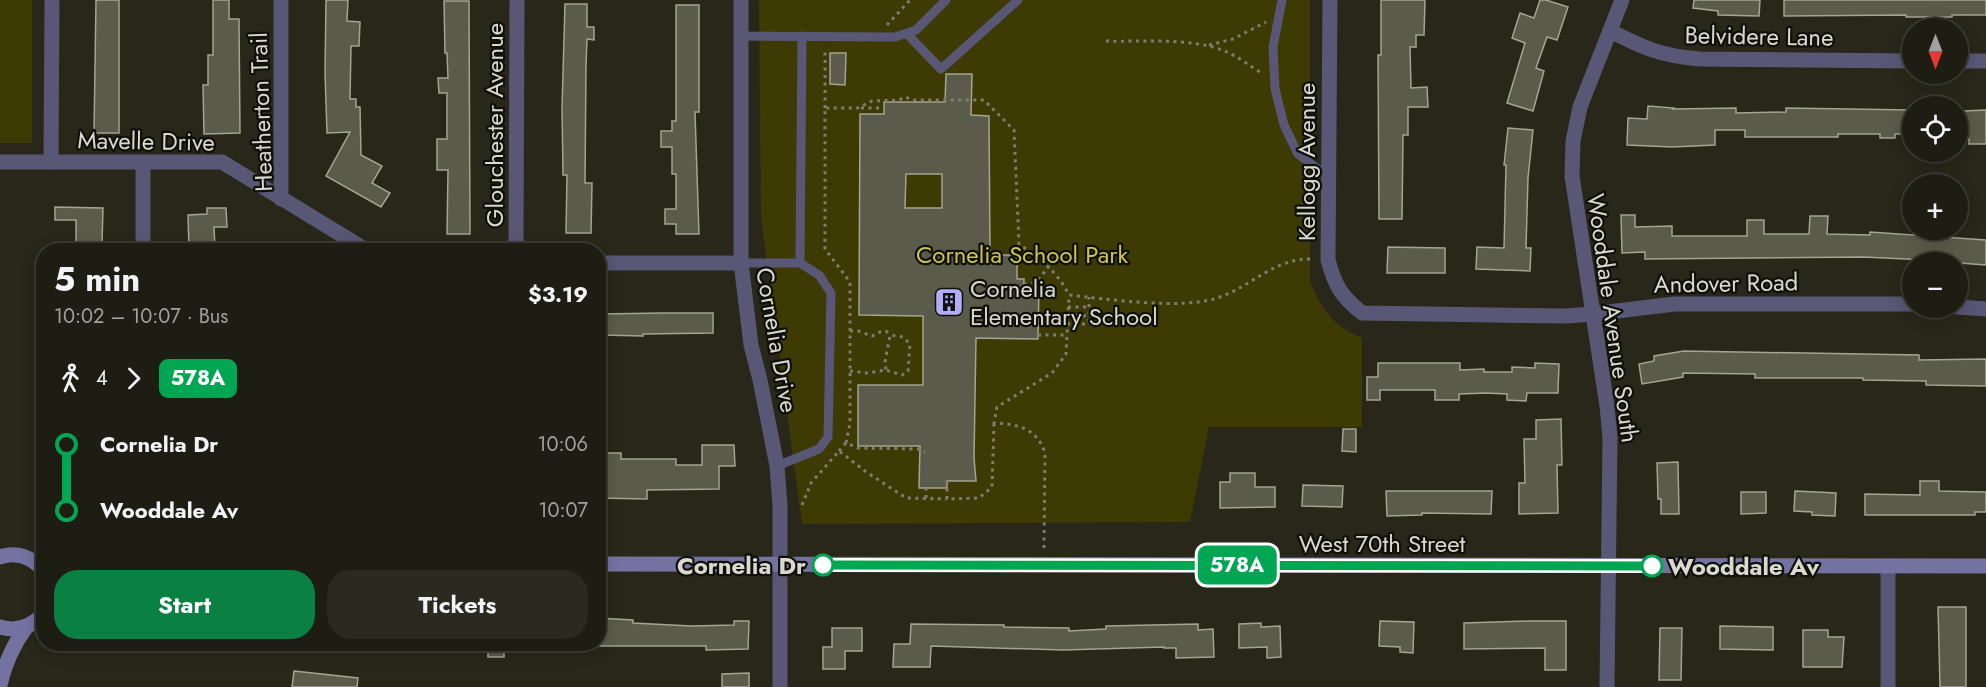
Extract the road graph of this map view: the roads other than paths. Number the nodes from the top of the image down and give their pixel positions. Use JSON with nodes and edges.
{"nodes":[{"id":1,"x":52,"y":0,"type":"edge"},
{"id":2,"x":281,"y":0,"type":"edge"},
{"id":3,"x":517,"y":0,"type":"edge"},
{"id":4,"x":741,"y":0,"type":"edge"},
{"id":5,"x":946,"y":0,"type":"edge"},
{"id":6,"x":1018,"y":0,"type":"edge"},
{"id":7,"x":1282,"y":0,"type":"edge"},
{"id":8,"x":1329,"y":0,"type":"edge"},
{"id":9,"x":1622,"y":0,"type":"edge"},
{"id":10,"x":1610,"y":31,"type":"junction"},
{"id":11,"x":907,"y":34,"type":"junction"},
{"id":12,"x":741,"y":36,"type":"junction"},
{"id":13,"x":802,"y":36,"type":"junction"},
{"id":14,"x":1902,"y":61,"type":"edge"},
{"id":15,"x":1968,"y":61,"type":"edge"},
{"id":16,"x":1986,"y":61,"type":"edge"},
{"id":17,"x":0,"y":162,"type":"edge"},
{"id":18,"x":51,"y":162,"type":"junction"},
{"id":19,"x":143,"y":162,"type":"junction"},
{"id":20,"x":1329,"y":177,"type":"junction"},
{"id":21,"x":281,"y":199,"type":"junction"},
{"id":22,"x":143,"y":243,"type":"edge"},
{"id":23,"x":354,"y":243,"type":"edge"},
{"id":24,"x":516,"y":243,"type":"edge"},
{"id":25,"x":606,"y":263,"type":"edge"},
{"id":26,"x":800,"y":263,"type":"junction"},
{"id":27,"x":741,"y":264,"type":"junction"},
{"id":28,"x":1902,"y":304,"type":"edge"},
{"id":29,"x":1968,"y":308,"type":"edge"},
{"id":30,"x":1986,"y":309,"type":"edge"},
{"id":31,"x":1362,"y":313,"type":"joint"},
{"id":32,"x":1592,"y":314,"type":"junction"},
{"id":33,"x":777,"y":466,"type":"junction"},
{"id":34,"x":1,"y":556,"type":"edge"},
{"id":35,"x":36,"y":562,"type":"edge"},
{"id":36,"x":606,"y":564,"type":"edge"},
{"id":37,"x":780,"y":565,"type":"junction"},
{"id":38,"x":1608,"y":566,"type":"junction"},
{"id":39,"x":1888,"y":567,"type":"junction"},
{"id":40,"x":1986,"y":567,"type":"edge"},
{"id":41,"x":36,"y":620,"type":"edge"},
{"id":42,"x":36,"y":621,"type":"edge"},
{"id":43,"x":0,"y":627,"type":"edge"},
{"id":44,"x":0,"y":685,"type":"edge"},
{"id":45,"x":780,"y":687,"type":"edge"},
{"id":46,"x":1607,"y":687,"type":"edge"},
{"id":47,"x":1888,"y":687,"type":"edge"}],
"edges":[{"from":1,"to":18,"type":"street"},
{"from":2,"to":21,"type":"street","name":"Heatherton Trail"},
{"from":3,"to":24,"type":"street","name":"Glouchester Avenue"},
{"from":4,"to":12,"type":"street","name":"Cornelia Drive"},
{"from":5,"to":11,"type":"lane"},
{"from":6,"to":11,"type":"lane"},
{"from":7,"to":20,"type":"lane"},
{"from":8,"to":20,"type":"street","name":"Kellogg Avenue"},
{"from":9,"to":10,"type":"street","name":"Wooddale Avenue South"},
{"from":10,"to":14,"type":"street","name":"Belvidere Lane"},
{"from":10,"to":32,"type":"street","name":"Wooddale Avenue South"},
{"from":11,"to":13,"type":"lane"},
{"from":12,"to":13,"type":"lane"},
{"from":12,"to":27,"type":"street","name":"Cornelia Drive"},
{"from":13,"to":26,"type":"lane"},
{"from":15,"to":16,"type":"street"},
{"from":17,"to":18,"type":"street","name":"Mavelle Drive"},
{"from":18,"to":19,"type":"street","name":"Mavelle Drive"},
{"from":19,"to":21,"type":"street","name":"Mavelle Drive"},
{"from":19,"to":22,"type":"street"},
{"from":20,"to":31,"type":"street","name":"Kellogg Avenue"},
{"from":21,"to":23,"type":"street","name":"Heatherton Trail"},
{"from":25,"to":27,"type":"street"},
{"from":26,"to":27,"type":"lane"},
{"from":26,"to":33,"type":"lane"},
{"from":27,"to":33,"type":"street","name":"Cornelia Drive"},
{"from":28,"to":32,"type":"street","name":"Andover Road"},
{"from":29,"to":30,"type":"street"},
{"from":31,"to":32,"type":"street","name":"Andover Road"},
{"from":32,"to":38,"type":"street","name":"Wooddale Avenue South"},
{"from":33,"to":37,"type":"street","name":"Cornelia Drive"},
{"from":34,"to":35,"type":"street"},
{"from":36,"to":37,"type":"street","name":"West 70th Street"},
{"from":37,"to":38,"type":"street","name":"West 70th Street"},
{"from":37,"to":45,"type":"street","name":"Cornelia Drive"},
{"from":38,"to":39,"type":"street","name":"West 70th Street"},
{"from":38,"to":46,"type":"street","name":"Wooddale Avenue South"},
{"from":39,"to":40,"type":"street","name":"West 70th Street"},
{"from":39,"to":47,"type":"street"},
{"from":41,"to":43,"type":"street"},
{"from":42,"to":44,"type":"street"}]}
